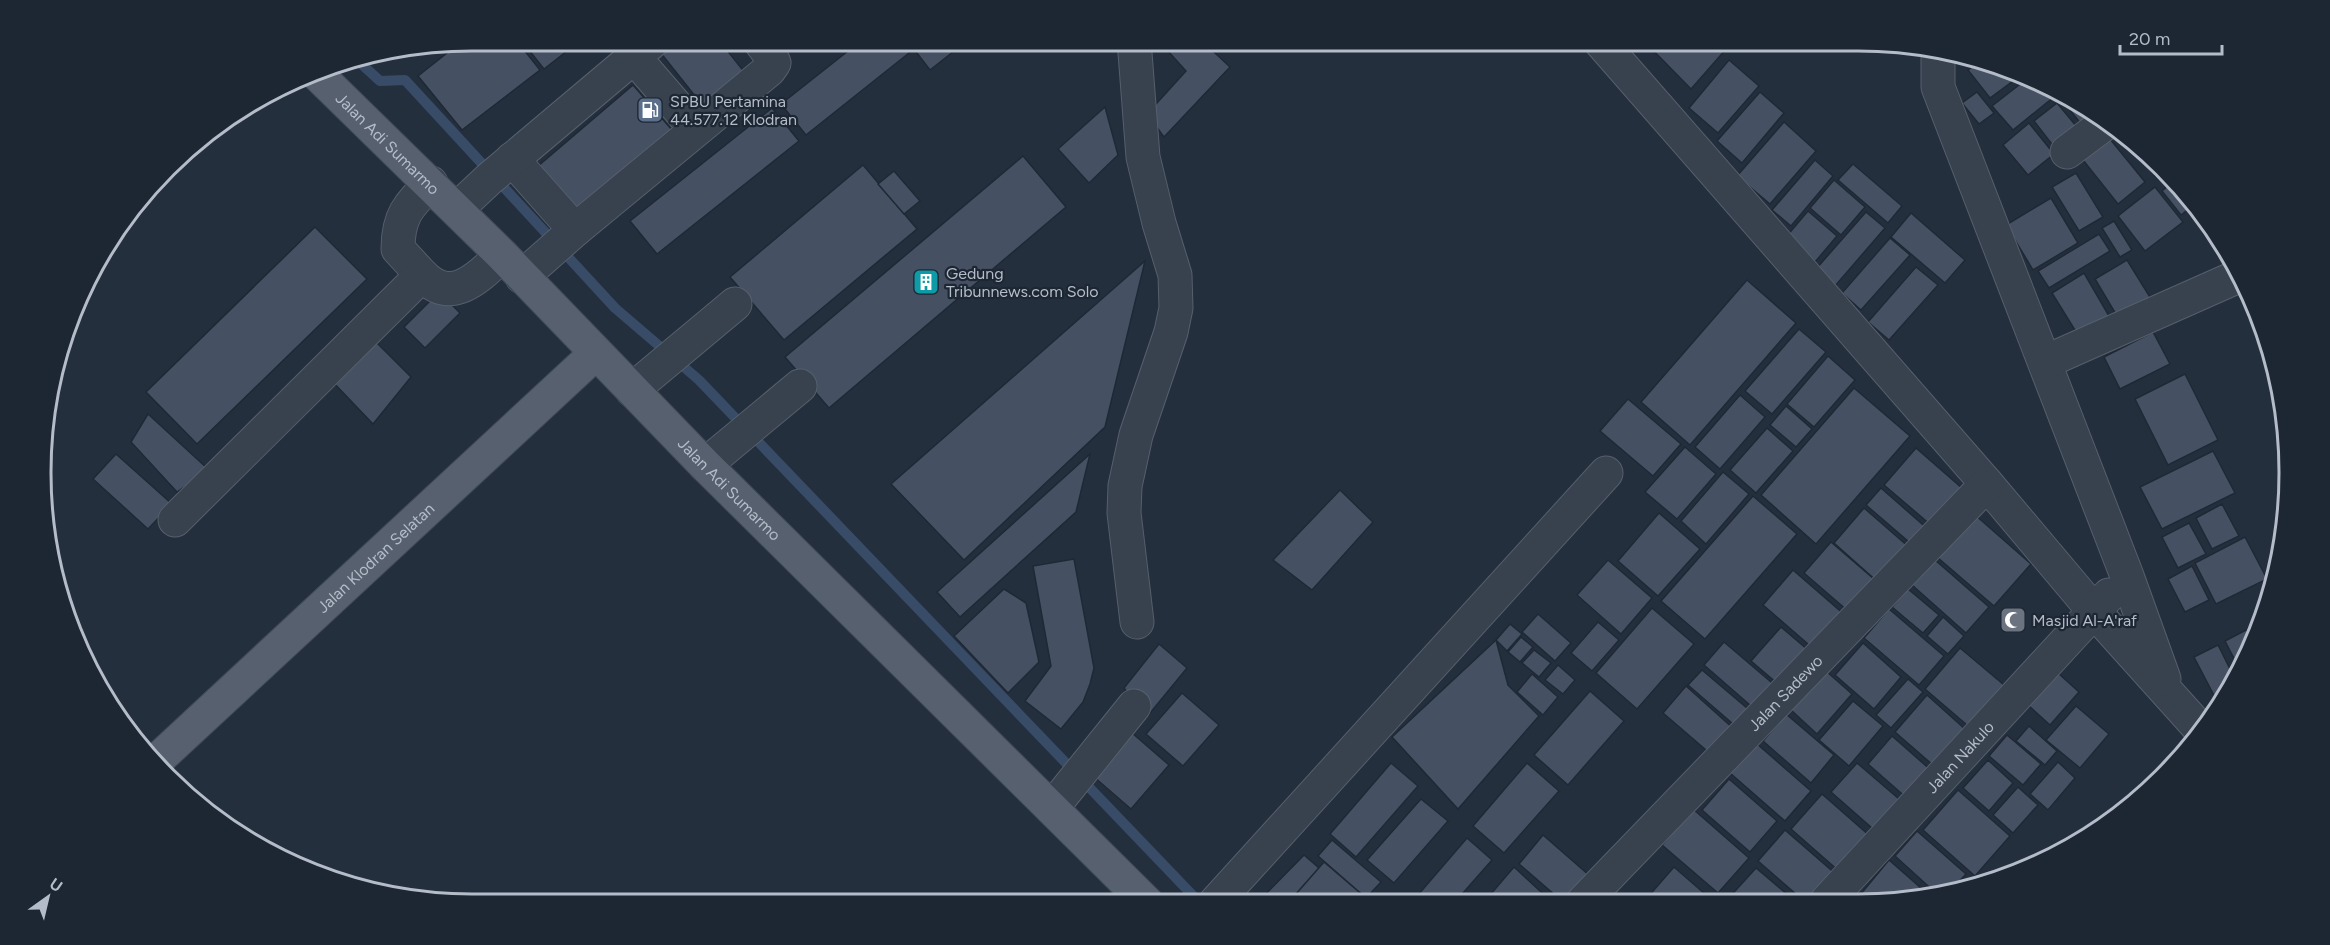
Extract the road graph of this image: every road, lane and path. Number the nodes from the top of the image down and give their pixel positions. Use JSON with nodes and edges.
{"nodes":[{"id":1,"x":642,"y":51,"type":"edge"},
{"id":2,"x":645,"y":51,"type":"edge"},
{"id":3,"x":767,"y":51,"type":"edge"},
{"id":4,"x":1135,"y":51,"type":"edge"},
{"id":5,"x":1609,"y":51,"type":"edge"},
{"id":6,"x":1938,"y":59,"type":"edge"},
{"id":7,"x":322,"y":79,"type":"edge"},
{"id":8,"x":2100,"y":128,"type":"edge"},
{"id":9,"x":696,"y":129,"type":"junction"},
{"id":10,"x":2067,"y":152,"type":"dead end"},
{"id":11,"x":501,"y":169,"type":"junction"},
{"id":12,"x":430,"y":183,"type":"junction"},
{"id":13,"x":457,"y":209,"type":"junction"},
{"id":14,"x":563,"y":241,"type":"junction"},
{"id":15,"x":512,"y":266,"type":"junction"},
{"id":16,"x":422,"y":275,"type":"junction"},
{"id":17,"x":2232,"y":279,"type":"edge"},
{"id":18,"x":735,"y":304,"type":"dead end"},
{"id":19,"x":596,"y":353,"type":"junction"},
{"id":20,"x":2045,"y":362,"type":"junction"},
{"id":21,"x":800,"y":386,"type":"dead end"},
{"id":22,"x":632,"y":390,"type":"junction"},
{"id":23,"x":705,"y":465,"type":"junction"},
{"id":24,"x":1606,"y":473,"type":"dead end"},
{"id":25,"x":1987,"y":484,"type":"junction"},
{"id":26,"x":175,"y":520,"type":"dead end"},
{"id":27,"x":2127,"y":576,"type":"junction"},
{"id":28,"x":2094,"y":611,"type":"junction"},
{"id":29,"x":1137,"y":622,"type":"dead end"},
{"id":30,"x":2170,"y":694,"type":"junction"},
{"id":31,"x":1134,"y":706,"type":"dead end"},
{"id":32,"x":2196,"y":724,"type":"edge"},
{"id":33,"x":161,"y":756,"type":"edge"},
{"id":34,"x":1067,"y":790,"type":"junction"},
{"id":35,"x":1141,"y":894,"type":"edge"},
{"id":36,"x":1222,"y":894,"type":"edge"},
{"id":37,"x":1591,"y":894,"type":"edge"},
{"id":38,"x":1833,"y":894,"type":"edge"}],
"edges":[{"from":1,"to":11,"type":"street"},
{"from":2,"to":9,"type":"street"},
{"from":3,"to":9,"type":"street"},
{"from":4,"to":29,"type":"street"},
{"from":5,"to":25,"type":"street"},
{"from":6,"to":20,"type":"street"},
{"from":7,"to":12,"type":"main road","name":"Jalan Adi Sumarmo"},
{"from":8,"to":10,"type":"street"},
{"from":9,"to":14,"type":"street"},
{"from":11,"to":13,"type":"street"},
{"from":11,"to":14,"type":"street"},
{"from":12,"to":13,"type":"main road","name":"Jalan Adi Sumarmo"},
{"from":12,"to":16,"type":"street"},
{"from":13,"to":15,"type":"main road","name":"Jalan Adi Sumarmo"},
{"from":14,"to":15,"type":"street"},
{"from":15,"to":16,"type":"street"},
{"from":15,"to":19,"type":"main road","name":"Jalan Adi Sumarmo"},
{"from":16,"to":26,"type":"street"},
{"from":17,"to":20,"type":"street"},
{"from":18,"to":22,"type":"street"},
{"from":19,"to":22,"type":"main road","name":"Jalan Adi Sumarmo"},
{"from":19,"to":33,"type":"main road","name":"Jalan Klodran Selatan"},
{"from":20,"to":27,"type":"street"},
{"from":21,"to":23,"type":"street"},
{"from":22,"to":23,"type":"main road","name":"Jalan Adi Sumarmo"},
{"from":23,"to":34,"type":"main road","name":"Jalan Adi Sumarmo"},
{"from":24,"to":36,"type":"street"},
{"from":25,"to":28,"type":"street"},
{"from":25,"to":37,"type":"street","name":"Jalan Sadewo"},
{"from":27,"to":28,"type":"street","name":"Jalan Nakulo"},
{"from":27,"to":30,"type":"street"},
{"from":28,"to":30,"type":"street"},
{"from":28,"to":38,"type":"street","name":"Jalan Nakulo"},
{"from":30,"to":32,"type":"street"},
{"from":31,"to":34,"type":"street"},
{"from":34,"to":35,"type":"main road","name":"Jalan Adi Sumarmo"}]}
